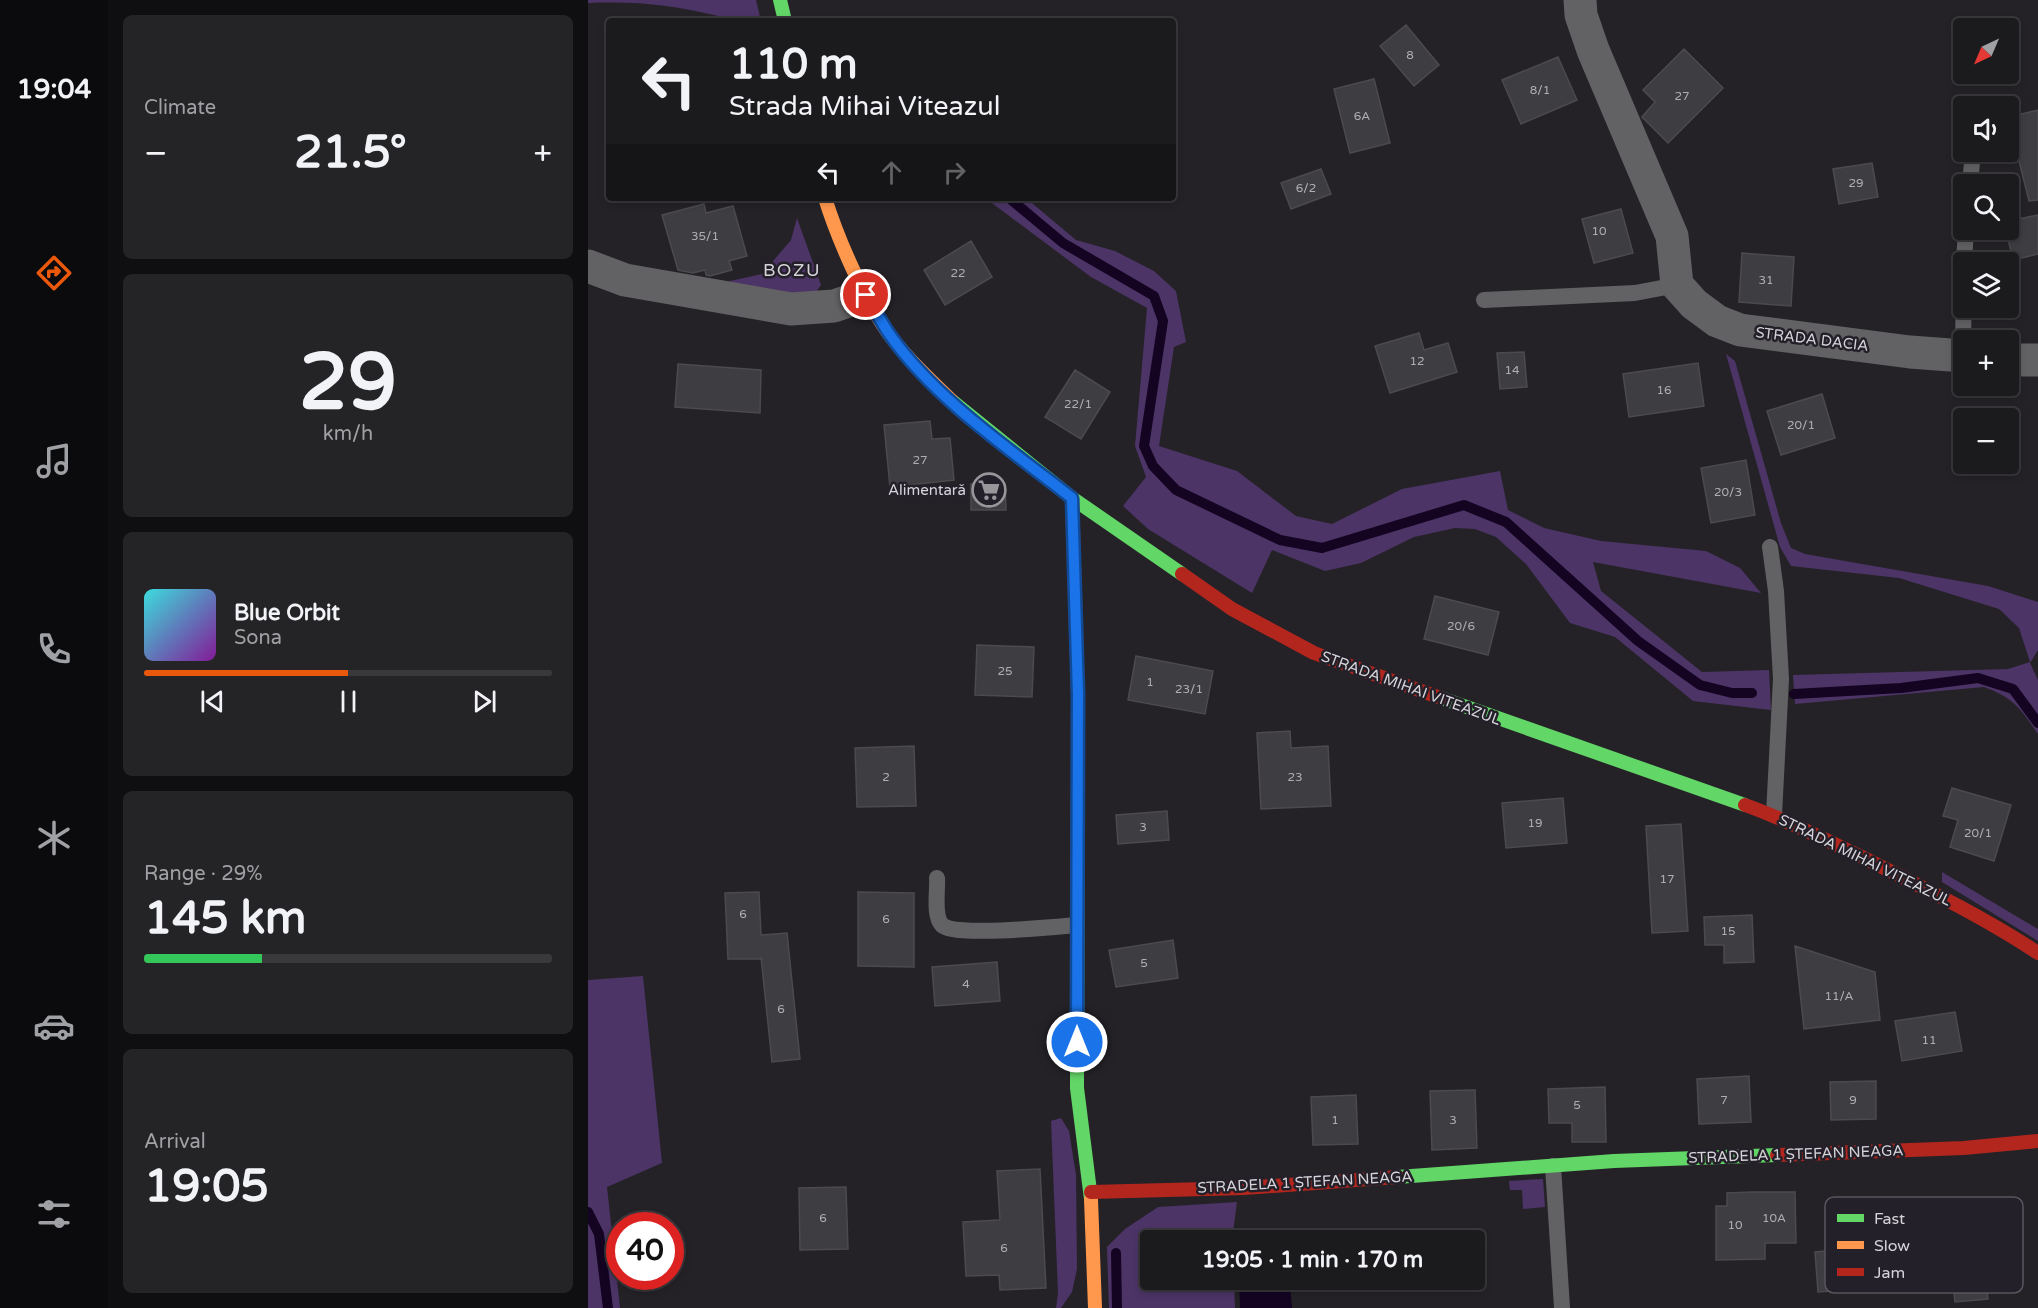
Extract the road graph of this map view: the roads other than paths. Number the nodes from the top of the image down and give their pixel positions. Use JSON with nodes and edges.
{"nodes":[{"id":1,"x":780,"y":0,"type":"edge"},
{"id":2,"x":1580,"y":0,"type":"edge"},
{"id":3,"x":784,"y":18,"type":"edge"},
{"id":4,"x":826,"y":201,"type":"edge"},
{"id":5,"x":588,"y":266,"type":"edge"},
{"id":6,"x":1677,"y":285,"type":"junction"},
{"id":7,"x":866,"y":295,"type":"junction"},
{"id":8,"x":1484,"y":300,"type":"dead end"},
{"id":9,"x":1953,"y":355,"type":"edge"},
{"id":10,"x":2019,"y":360,"type":"edge"},
{"id":11,"x":2038,"y":360,"type":"edge"},
{"id":12,"x":1072,"y":498,"type":"junction"},
{"id":13,"x":1770,"y":547,"type":"dead end"},
{"id":14,"x":1774,"y":816,"type":"junction"},
{"id":15,"x":937,"y":878,"type":"dead end"},
{"id":16,"x":1077,"y":925,"type":"junction"},
{"id":17,"x":2038,"y":953,"type":"edge"},
{"id":18,"x":2038,"y":1141,"type":"edge"},
{"id":19,"x":1553,"y":1166,"type":"junction"},
{"id":20,"x":1091,"y":1192,"type":"junction"},
{"id":21,"x":1095,"y":1308,"type":"edge"},
{"id":22,"x":1562,"y":1308,"type":"edge"}],
"edges":[{"from":1,"to":3,"type":"street"},
{"from":2,"to":6,"type":"street"},
{"from":4,"to":7,"type":"street","name":"STRADA MIHAI VITEAZUL"},
{"from":5,"to":7,"type":"street"},
{"from":6,"to":8,"type":"lane"},
{"from":6,"to":9,"type":"street","name":"STRADA DACIA"},
{"from":7,"to":12,"type":"street","name":"STRADA MIHAI VITEAZUL"},
{"from":10,"to":11,"type":"street"},
{"from":12,"to":14,"type":"street","name":"STRADA MIHAI VITEAZUL"},
{"from":12,"to":16,"type":"street"},
{"from":13,"to":14,"type":"lane"},
{"from":14,"to":17,"type":"street","name":"STRADA MIHAI VITEAZUL"},
{"from":15,"to":16,"type":"lane"},
{"from":16,"to":20,"type":"street"},
{"from":18,"to":19,"type":"street","name":"STRADELA 1 ȘTEFAN NEAGA"},
{"from":19,"to":20,"type":"street","name":"STRADELA 1 ȘTEFAN NEAGA"},
{"from":19,"to":22,"type":"lane"},
{"from":20,"to":21,"type":"street"}]}
